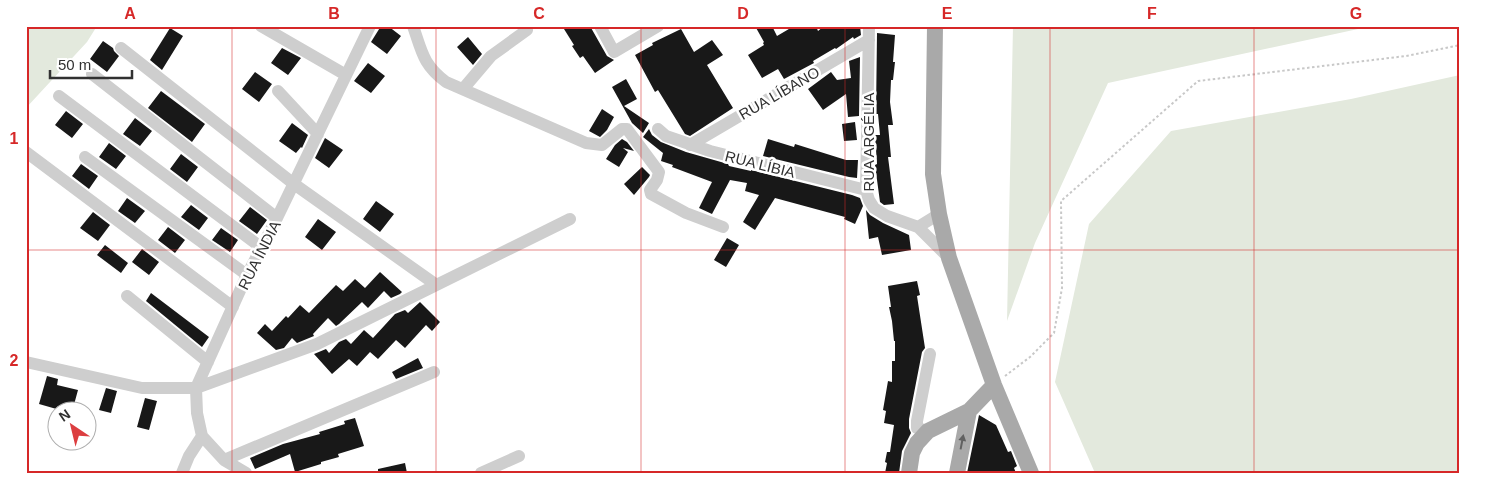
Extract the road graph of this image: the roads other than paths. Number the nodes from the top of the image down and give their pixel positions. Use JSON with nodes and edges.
{"nodes":[{"id":1,"x":261,"y":26,"type":"edge"},
{"id":2,"x":370,"y":26,"type":"edge"},
{"id":3,"x":413,"y":26,"type":"edge"},
{"id":4,"x":600,"y":26,"type":"edge"},
{"id":5,"x":658,"y":26,"type":"edge"},
{"id":6,"x":869,"y":26,"type":"edge"},
{"id":7,"x":935,"y":26,"type":"edge"},
{"id":8,"x":527,"y":30,"type":"dead end"},
{"id":9,"x":869,"y":40,"type":"junction"},
{"id":10,"x":121,"y":48,"type":"dead end"},
{"id":11,"x":92,"y":74,"type":"dead end"},
{"id":12,"x":346,"y":75,"type":"junction"},
{"id":13,"x":464,"y":89,"type":"junction"},
{"id":14,"x":278,"y":91,"type":"dead end"},
{"id":15,"x":59,"y":96,"type":"dead end"},
{"id":16,"x":658,"y":129,"type":"dead end"},
{"id":17,"x":318,"y":134,"type":"junction"},
{"id":18,"x":690,"y":145,"type":"junction"},
{"id":19,"x":26,"y":152,"type":"edge"},
{"id":20,"x":85,"y":157,"type":"dead end"},
{"id":21,"x":294,"y":184,"type":"junction"},
{"id":22,"x":866,"y":190,"type":"junction"},
{"id":23,"x":939,"y":214,"type":"junction"},
{"id":24,"x":277,"y":218,"type":"junction"},
{"id":25,"x":570,"y":219,"type":"dead end"},
{"id":26,"x":723,"y":227,"type":"dead end"},
{"id":27,"x":918,"y":227,"type":"junction"},
{"id":28,"x":262,"y":248,"type":"junction"},
{"id":29,"x":948,"y":258,"type":"junction"},
{"id":30,"x":247,"y":275,"type":"junction"},
{"id":31,"x":435,"y":284,"type":"junction"},
{"id":32,"x":127,"y":296,"type":"dead end"},
{"id":33,"x":233,"y":307,"type":"junction"},
{"id":34,"x":930,"y":354,"type":"dead end"},
{"id":35,"x":26,"y":362,"type":"edge"},
{"id":36,"x":208,"y":362,"type":"junction"},
{"id":37,"x":434,"y":372,"type":"dead end"},
{"id":38,"x":994,"y":385,"type":"junction"},
{"id":39,"x":196,"y":388,"type":"junction"},
{"id":40,"x":969,"y":411,"type":"junction"},
{"id":41,"x":928,"y":431,"type":"junction"},
{"id":42,"x":202,"y":436,"type":"junction"},
{"id":43,"x":519,"y":456,"type":"dead end"},
{"id":44,"x":224,"y":460,"type":"junction"},
{"id":45,"x":182,"y":473,"type":"edge"},
{"id":46,"x":246,"y":473,"type":"edge"},
{"id":47,"x":481,"y":473,"type":"edge"},
{"id":48,"x":909,"y":473,"type":"edge"},
{"id":49,"x":957,"y":473,"type":"edge"},
{"id":50,"x":1031,"y":473,"type":"edge"}],
"edges":[{"from":1,"to":12,"type":"street"},
{"from":2,"to":12,"type":"street","name":"RUA ÍNDIA"},
{"from":3,"to":13,"type":"street"},
{"from":4,"to":5,"type":"street"},
{"from":6,"to":9,"type":"street","name":"RUA ARGÉLIA"},
{"from":7,"to":23,"type":"main road"},
{"from":8,"to":13,"type":"street"},
{"from":9,"to":18,"type":"street","name":"RUA LÍBANO"},
{"from":9,"to":22,"type":"street","name":"RUA ARGÉLIA"},
{"from":10,"to":21,"type":"street"},
{"from":11,"to":24,"type":"street"},
{"from":12,"to":17,"type":"street","name":"RUA ÍNDIA"},
{"from":13,"to":26,"type":"street"},
{"from":14,"to":17,"type":"street"},
{"from":15,"to":28,"type":"street"},
{"from":16,"to":18,"type":"street","name":"RUA LÍBIA"},
{"from":17,"to":21,"type":"street","name":"RUA ÍNDIA"},
{"from":18,"to":22,"type":"street","name":"RUA LÍBIA"},
{"from":19,"to":33,"type":"street"},
{"from":20,"to":30,"type":"street"},
{"from":21,"to":24,"type":"street","name":"RUA ÍNDIA"},
{"from":21,"to":31,"type":"street"},
{"from":22,"to":27,"type":"street","name":"RUA ARGÉLIA"},
{"from":23,"to":27,"type":"street"},
{"from":23,"to":29,"type":"main road"},
{"from":24,"to":28,"type":"street","name":"RUA ÍNDIA"},
{"from":25,"to":31,"type":"street"},
{"from":27,"to":29,"type":"street","name":"RUA ARGÉLIA"},
{"from":28,"to":30,"type":"street","name":"RUA ÍNDIA"},
{"from":29,"to":38,"type":"main road"},
{"from":30,"to":33,"type":"street","name":"RUA ÍNDIA"},
{"from":31,"to":39,"type":"street"},
{"from":32,"to":36,"type":"street"},
{"from":33,"to":36,"type":"street","name":"RUA ÍNDIA"},
{"from":34,"to":41,"type":"street"},
{"from":35,"to":39,"type":"street"},
{"from":36,"to":39,"type":"street","name":"RUA ÍNDIA"},
{"from":37,"to":44,"type":"street"},
{"from":38,"to":40,"type":"main road"},
{"from":38,"to":50,"type":"main road"},
{"from":39,"to":42,"type":"street","name":"RUA ÍNDIA"},
{"from":40,"to":41,"type":"main road"},
{"from":49,"to":40,"type":"main road","one_way":true},
{"from":41,"to":48,"type":"main road"},
{"from":42,"to":44,"type":"street","name":"RUA ÍNDIA"},
{"from":42,"to":45,"type":"street"},
{"from":43,"to":47,"type":"street"},
{"from":44,"to":46,"type":"street","name":"RUA ÍNDIA"}]}
